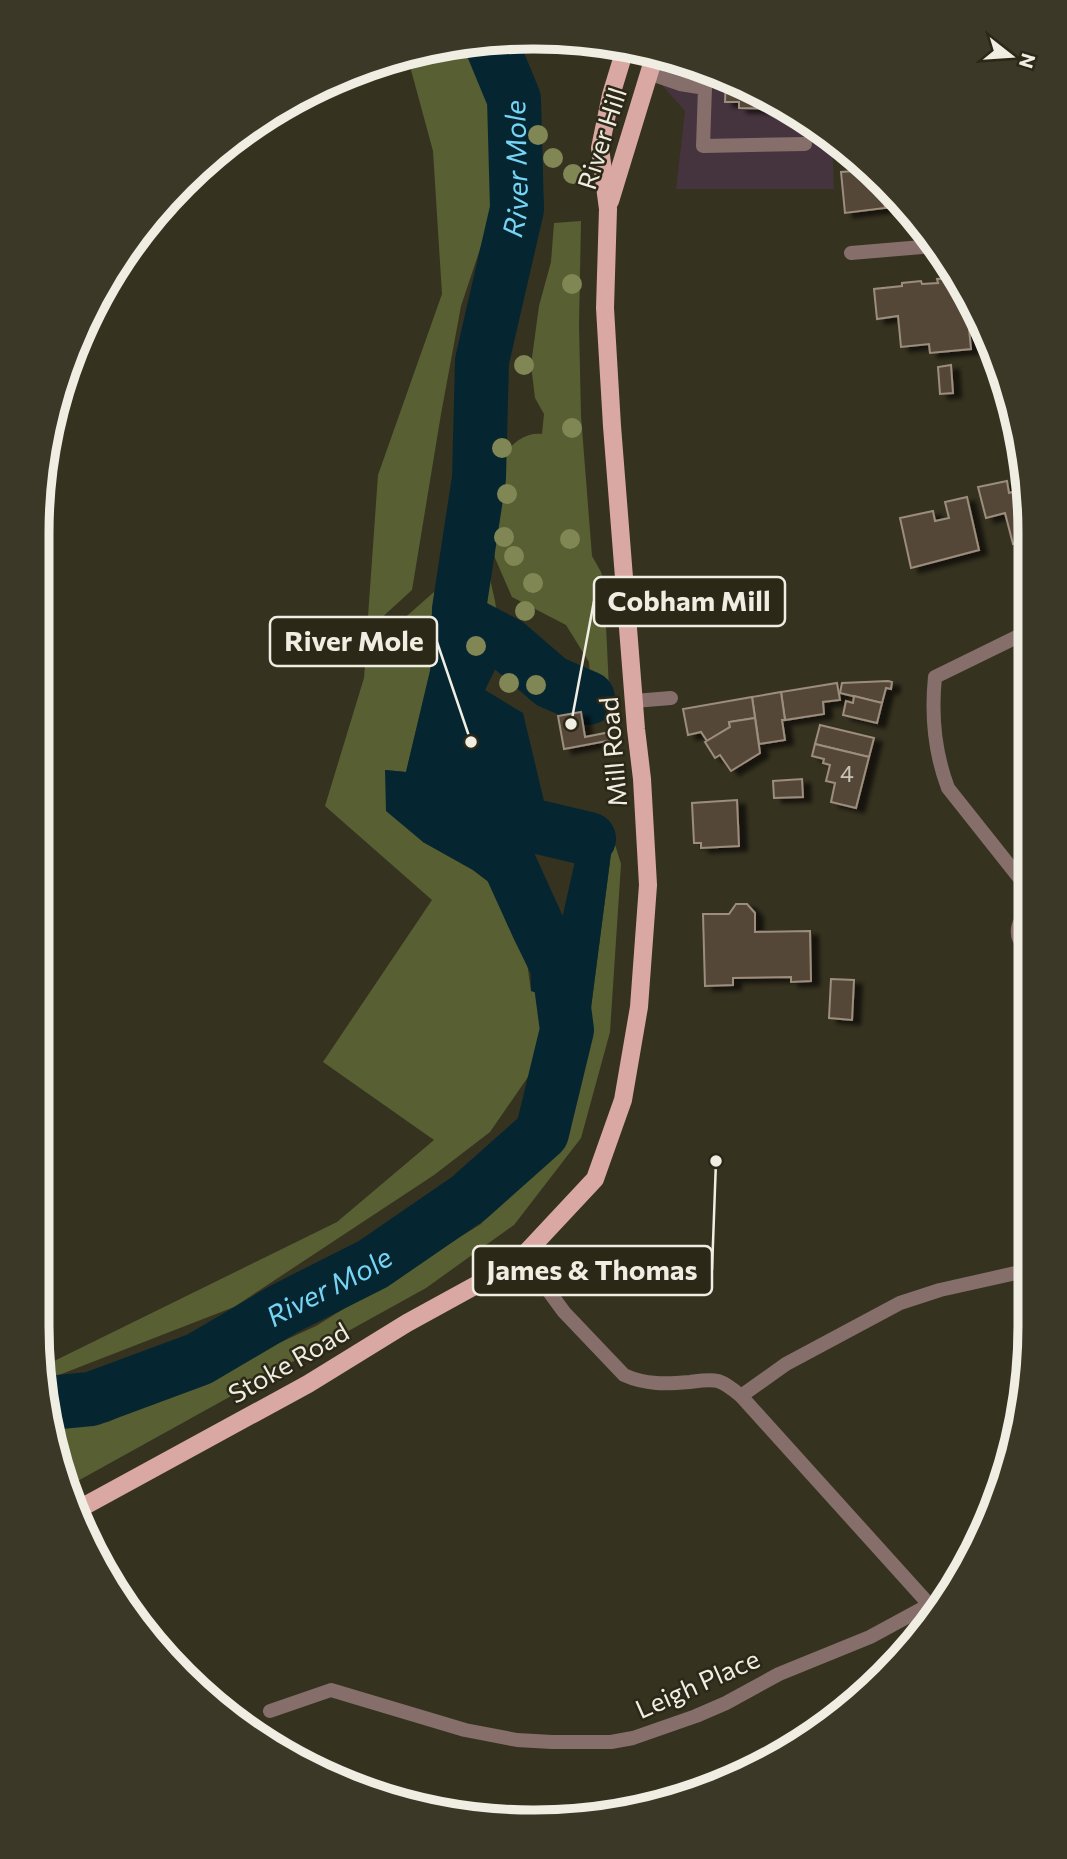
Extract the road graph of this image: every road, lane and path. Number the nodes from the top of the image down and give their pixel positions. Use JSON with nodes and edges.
{"nodes":[{"id":1,"x":623,"y":57,"type":"edge"},
{"id":2,"x":651,"y":64,"type":"edge"},
{"id":3,"x":648,"y":73,"type":"junction"},
{"id":4,"x":805,"y":144,"type":"dead end"},
{"id":5,"x":608,"y":209,"type":"junction"},
{"id":6,"x":924,"y":247,"type":"edge"},
{"id":7,"x":850,"y":253,"type":"dead end"},
{"id":8,"x":1018,"y":636,"type":"edge"},
{"id":9,"x":671,"y":698,"type":"dead end"},
{"id":10,"x":634,"y":701,"type":"junction"},
{"id":11,"x":1018,"y":876,"type":"edge"},
{"id":12,"x":523,"y":1256,"type":"junction"},
{"id":13,"x":1018,"y":1272,"type":"edge"},
{"id":14,"x":741,"y":1396,"type":"junction"},
{"id":15,"x":84,"y":1506,"type":"edge"},
{"id":16,"x":929,"y":1605,"type":"edge"},
{"id":17,"x":923,"y":1613,"type":"edge"},
{"id":18,"x":270,"y":1711,"type":"dead end"}],
"edges":[{"from":1,"to":5,"type":"main road","name":"River Hill"},
{"from":2,"to":3,"type":"main road","name":"River Hill"},
{"from":3,"to":4,"type":"street"},
{"from":3,"to":5,"type":"main road","name":"River Hill"},
{"from":5,"to":10,"type":"main road","name":"Mill Road"},
{"from":6,"to":7,"type":"street"},
{"from":8,"to":11,"type":"street"},
{"from":9,"to":10,"type":"street"},
{"from":10,"to":12,"type":"main road","name":"Mill Road"},
{"from":12,"to":14,"type":"street","name":"Leigh Place"},
{"from":12,"to":15,"type":"main road","name":"Stoke Road"},
{"from":13,"to":14,"type":"street"},
{"from":14,"to":16,"type":"street","name":"Leigh Place"},
{"from":17,"to":18,"type":"street","name":"Leigh Place"}]}
